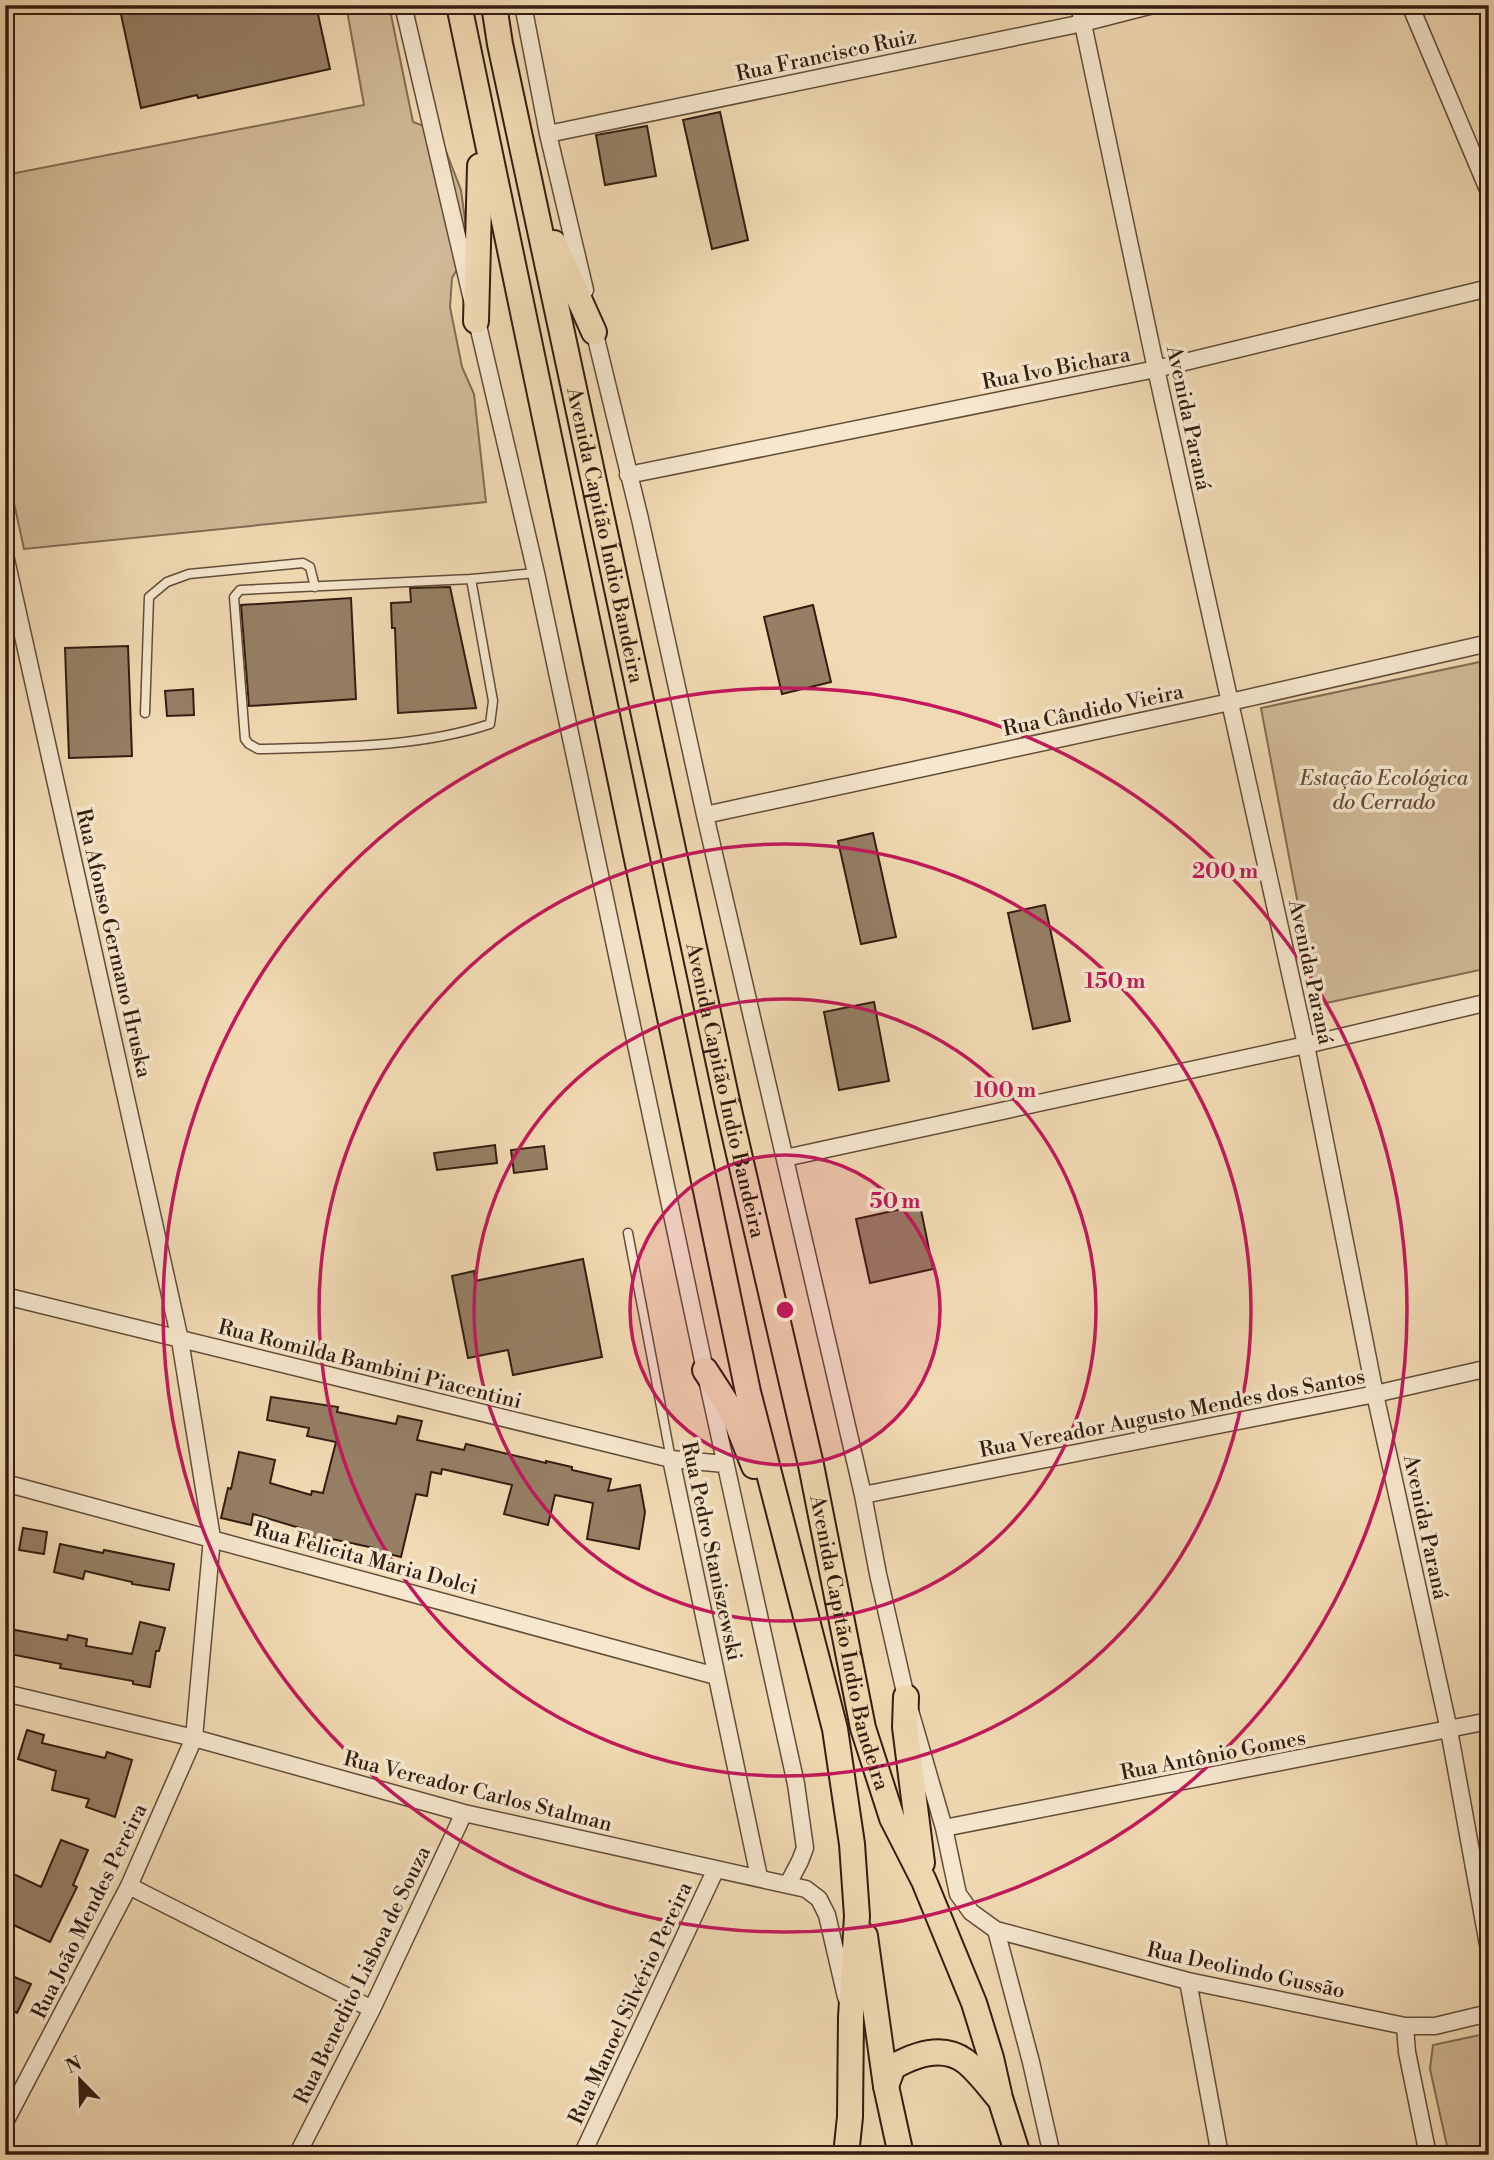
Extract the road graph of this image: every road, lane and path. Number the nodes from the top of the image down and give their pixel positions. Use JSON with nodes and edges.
{"nodes":[{"id":1,"x":403,"y":5,"type":"edge"},
{"id":2,"x":459,"y":5,"type":"edge"},
{"id":3,"x":494,"y":5,"type":"edge"},
{"id":4,"x":523,"y":5,"type":"edge"},
{"id":5,"x":1079,"y":5,"type":"edge"},
{"id":6,"x":1153,"y":5,"type":"edge"},
{"id":7,"x":1410,"y":5,"type":"edge"},
{"id":8,"x":1083,"y":23,"type":"junction"},
{"id":9,"x":481,"y":117,"type":"junction"},
{"id":10,"x":548,"y":134,"type":"junction"},
{"id":11,"x":1489,"y":192,"type":"edge"},
{"id":12,"x":534,"y":200,"type":"junction"},
{"id":13,"x":1489,"y":288,"type":"edge"},
{"id":14,"x":476,"y":321,"type":"junction"},
{"id":15,"x":594,"y":332,"type":"junction"},
{"id":16,"x":1156,"y":369,"type":"junction"},
{"id":17,"x":628,"y":475,"type":"junction"},
{"id":18,"x":5,"y":555,"type":"edge"},
{"id":19,"x":536,"y":573,"type":"junction"},
{"id":20,"x":471,"y":579,"type":"junction"},
{"id":21,"x":315,"y":587,"type":"junction"},
{"id":22,"x":1489,"y":643,"type":"edge"},
{"id":23,"x":1230,"y":702,"type":"junction"},
{"id":24,"x":145,"y":713,"type":"dead end"},
{"id":25,"x":705,"y":815,"type":"junction"},
{"id":26,"x":1489,"y":1002,"type":"edge"},
{"id":27,"x":1306,"y":1045,"type":"junction"},
{"id":28,"x":785,"y":1158,"type":"junction"},
{"id":29,"x":628,"y":1233,"type":"dead end"},
{"id":30,"x":5,"y":1296,"type":"edge"},
{"id":31,"x":180,"y":1340,"type":"junction"},
{"id":32,"x":1489,"y":1368,"type":"edge"},
{"id":33,"x":705,"y":1370,"type":"junction"},
{"id":34,"x":1376,"y":1394,"type":"junction"},
{"id":35,"x":671,"y":1459,"type":"junction"},
{"id":36,"x":725,"y":1464,"type":"junction"},
{"id":37,"x":5,"y":1483,"type":"edge"},
{"id":38,"x":863,"y":1495,"type":"junction"},
{"id":39,"x":212,"y":1538,"type":"junction"},
{"id":40,"x":790,"y":1554,"type":"junction"},
{"id":41,"x":716,"y":1676,"type":"junction"},
{"id":42,"x":5,"y":1693,"type":"edge"},
{"id":43,"x":906,"y":1698,"type":"junction"},
{"id":44,"x":1489,"y":1721,"type":"edge"},
{"id":45,"x":1449,"y":1730,"type":"junction"},
{"id":46,"x":194,"y":1738,"type":"junction"},
{"id":47,"x":464,"y":1813,"type":"junction"},
{"id":48,"x":944,"y":1828,"type":"junction"},
{"id":49,"x":716,"y":1869,"type":"junction"},
{"id":50,"x":759,"y":1877,"type":"junction"},
{"id":51,"x":924,"y":1881,"type":"junction"},
{"id":52,"x":788,"y":1884,"type":"junction"},
{"id":53,"x":129,"y":1886,"type":"junction"},
{"id":54,"x":857,"y":1916,"type":"junction"},
{"id":55,"x":996,"y":1930,"type":"junction"},
{"id":56,"x":1489,"y":1950,"type":"edge"},
{"id":57,"x":1188,"y":1981,"type":"junction"},
{"id":58,"x":372,"y":2009,"type":"junction"},
{"id":59,"x":1489,"y":2013,"type":"edge"},
{"id":60,"x":851,"y":2017,"type":"junction"},
{"id":61,"x":1405,"y":2026,"type":"junction"},
{"id":62,"x":886,"y":2086,"type":"junction"},
{"id":63,"x":1000,"y":2098,"type":"junction"},
{"id":64,"x":5,"y":2122,"type":"edge"},
{"id":65,"x":297,"y":2155,"type":"edge"},
{"id":66,"x":582,"y":2155,"type":"edge"},
{"id":67,"x":846,"y":2155,"type":"edge"},
{"id":68,"x":901,"y":2155,"type":"edge"},
{"id":69,"x":1018,"y":2155,"type":"edge"},
{"id":70,"x":1052,"y":2155,"type":"edge"},
{"id":71,"x":1220,"y":2155,"type":"edge"},
{"id":72,"x":1428,"y":2155,"type":"edge"}],
"edges":[{"from":1,"to":14,"type":"street"},
{"from":2,"to":9,"type":"main road","name":"Avenida Capitão Índio Bandeira"},
{"from":3,"to":12,"type":"main road","name":"Avenida Capitão Índio Bandeira"},
{"from":4,"to":10,"type":"street"},
{"from":5,"to":8,"type":"street","name":"Avenida Paraná"},
{"from":6,"to":8,"type":"street","name":"Rua Francisco Ruiz"},
{"from":7,"to":11,"type":"street"},
{"from":8,"to":10,"type":"street","name":"Rua Francisco Ruiz"},
{"from":8,"to":16,"type":"street","name":"Avenida Paraná"},
{"from":9,"to":14,"type":"main road"},
{"from":9,"to":40,"type":"main road","name":"Avenida Capitão Índio Bandeira"},
{"from":10,"to":15,"type":"street"},
{"from":12,"to":15,"type":"main road"},
{"from":12,"to":51,"type":"main road","name":"Avenida Capitão Índio Bandeira"},
{"from":13,"to":16,"type":"street","name":"Rua Ivo Bichara"},
{"from":14,"to":19,"type":"street"},
{"from":15,"to":17,"type":"street"},
{"from":16,"to":17,"type":"street","name":"Rua Ivo Bichara"},
{"from":16,"to":23,"type":"street","name":"Avenida Paraná"},
{"from":17,"to":25,"type":"street"},
{"from":18,"to":31,"type":"street","name":"Rua Afonso Germano Hruska"},
{"from":19,"to":20,"type":"lane"},
{"from":19,"to":33,"type":"street"},
{"from":20,"to":21,"type":"lane"},
{"from":20,"to":21,"type":"lane"},
{"from":21,"to":24,"type":"lane"},
{"from":22,"to":23,"type":"street","name":"Rua Cândido Vieira"},
{"from":23,"to":25,"type":"street","name":"Rua Cândido Vieira"},
{"from":23,"to":27,"type":"street","name":"Avenida Paraná"},
{"from":25,"to":28,"type":"street"},
{"from":26,"to":27,"type":"street"},
{"from":27,"to":28,"type":"street"},
{"from":27,"to":34,"type":"street","name":"Avenida Paraná"},
{"from":28,"to":38,"type":"street"},
{"from":29,"to":35,"type":"lane","name":"Rua Pedro Staniszewski"},
{"from":30,"to":31,"type":"street","name":"Rua Romilda Bambini Piacentini"},
{"from":31,"to":35,"type":"street","name":"Rua Romilda Bambini Piacentini"},
{"from":31,"to":39,"type":"street","name":"Rua João Mendes Pereira"},
{"from":32,"to":34,"type":"street","name":"Rua Vereador Augusto Mendes dos Santos"},
{"from":33,"to":36,"type":"street"},
{"from":33,"to":40,"type":"main road"},
{"from":34,"to":38,"type":"street","name":"Rua Vereador Augusto Mendes dos Santos"},
{"from":34,"to":45,"type":"street","name":"Avenida Paraná"},
{"from":35,"to":36,"type":"street","name":"Rua Romilda Bambini Piacentini"},
{"from":35,"to":41,"type":"street","name":"Rua Pedro Staniszewski"},
{"from":36,"to":52,"type":"street"},
{"from":37,"to":39,"type":"street","name":"Rua Felicita Maria Dolci"},
{"from":38,"to":43,"type":"street"},
{"from":39,"to":41,"type":"street","name":"Rua Felicita Maria Dolci"},
{"from":39,"to":46,"type":"street","name":"Rua João Mendes Pereira"},
{"from":40,"to":54,"type":"main road","name":"Avenida Capitão Índio Bandeira"},
{"from":41,"to":50,"type":"street","name":"Rua Pedro Staniszewski"},
{"from":42,"to":46,"type":"street","name":"Rua Vereador Carlos Stalman"},
{"from":43,"to":48,"type":"street"},
{"from":43,"to":51,"type":"main road"},
{"from":44,"to":45,"type":"street","name":"Rua Antônio Gomes"},
{"from":45,"to":48,"type":"street","name":"Rua Antônio Gomes"},
{"from":45,"to":56,"type":"street","name":"Avenida Paraná"},
{"from":46,"to":47,"type":"street","name":"Rua Vereador Carlos Stalman"},
{"from":46,"to":53,"type":"street","name":"Rua João Mendes Pereira"},
{"from":47,"to":49,"type":"street","name":"Rua Vereador Carlos Stalman"},
{"from":47,"to":58,"type":"street","name":"Rua Benedito Lisboa de Souza"},
{"from":48,"to":55,"type":"street"},
{"from":49,"to":50,"type":"street","name":"Rua Vereador Carlos Stalman"},
{"from":49,"to":66,"type":"street","name":"Rua Manoel Silvério Pereira"},
{"from":50,"to":52,"type":"street","name":"Rua Vereador Carlos Stalman"},
{"from":51,"to":63,"type":"main road","name":"Avenida Capitão Índio Bandeira"},
{"from":52,"to":60,"type":"street","name":"Rua Vereador Carlos Stalman"},
{"from":53,"to":58,"type":"street"},
{"from":53,"to":64,"type":"street","name":"Rua João Mendes Pereira"},
{"from":54,"to":60,"type":"main road"},
{"from":54,"to":62,"type":"main road"},
{"from":55,"to":57,"type":"street","name":"Rua Deolindo Gussão"},
{"from":55,"to":70,"type":"street"},
{"from":57,"to":61,"type":"street","name":"Rua Deolindo Gussão"},
{"from":57,"to":71,"type":"street"},
{"from":58,"to":65,"type":"street","name":"Rua Benedito Lisboa de Souza"},
{"from":59,"to":61,"type":"street","name":"Rua Deolindo Gussão"},
{"from":60,"to":67,"type":"main road"},
{"from":61,"to":72,"type":"street"},
{"from":62,"to":63,"type":"main road"},
{"from":62,"to":68,"type":"main road"},
{"from":63,"to":69,"type":"main road","name":"Avenida Capitão Índio Bandeira"}]}
